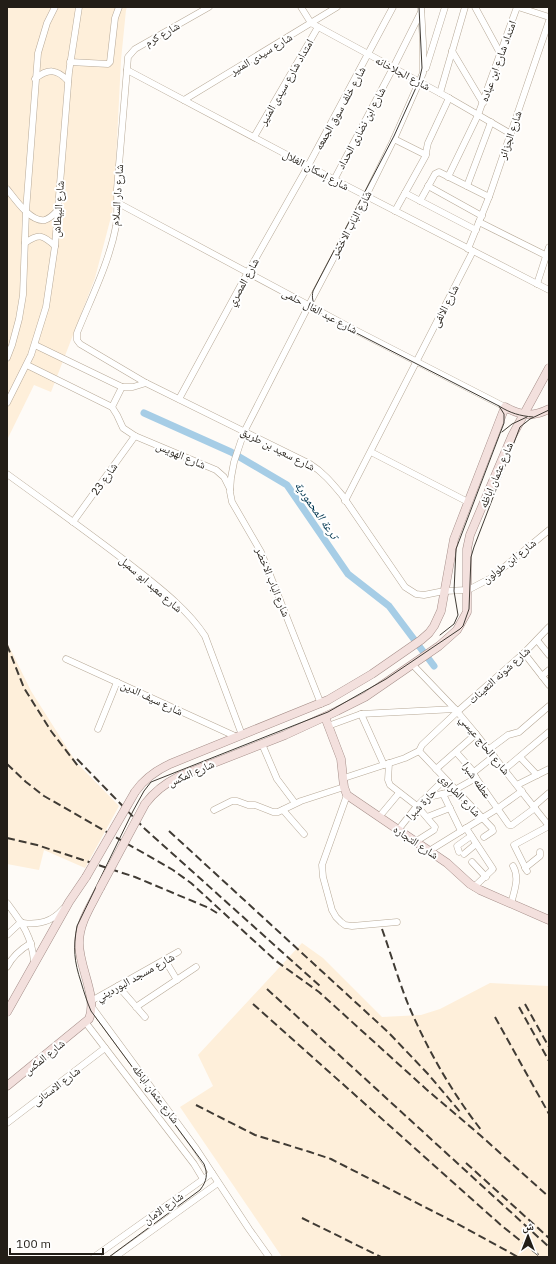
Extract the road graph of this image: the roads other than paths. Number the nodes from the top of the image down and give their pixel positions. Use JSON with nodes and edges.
{"nodes":[{"id":1,"x":55,"y":7,"type":"edge"},
{"id":2,"x":79,"y":7,"type":"edge"},
{"id":3,"x":119,"y":7,"type":"edge"},
{"id":4,"x":209,"y":7,"type":"edge"},
{"id":5,"x":300,"y":7,"type":"edge"},
{"id":6,"x":337,"y":7,"type":"edge"},
{"id":7,"x":393,"y":7,"type":"edge"},
{"id":8,"x":445,"y":7,"type":"edge"},
{"id":9,"x":465,"y":7,"type":"edge"},
{"id":10,"x":474,"y":7,"type":"edge"},
{"id":11,"x":518,"y":7,"type":"edge"},
{"id":12,"x":421,"y":9,"type":"edge"},
{"id":13,"x":549,"y":17,"type":"edge"},
{"id":14,"x":549,"y":21,"type":"edge"},
{"id":15,"x":311,"y":23,"type":"junction"},
{"id":16,"x":318,"y":27,"type":"junction"},
{"id":17,"x":452,"y":51,"type":"junction"},
{"id":18,"x":500,"y":53,"type":"junction"},
{"id":19,"x":369,"y":54,"type":"junction"},
{"id":20,"x":70,"y":62,"type":"junction"},
{"id":21,"x":394,"y":68,"type":"junction"},
{"id":22,"x":127,"y":70,"type":"junction"},
{"id":23,"x":35,"y":79,"type":"junction"},
{"id":24,"x":68,"y":81,"type":"junction"},
{"id":25,"x":419,"y":82,"type":"junction"},
{"id":26,"x":440,"y":93,"type":"junction"},
{"id":27,"x":449,"y":98,"type":"junction"},
{"id":28,"x":184,"y":100,"type":"junction"},
{"id":29,"x":483,"y":103,"type":"junction"},
{"id":30,"x":478,"y":115,"type":"junction"},
{"id":31,"x":490,"y":122,"type":"junction"},
{"id":32,"x":511,"y":134,"type":"junction"},
{"id":33,"x":254,"y":137,"type":"junction"},
{"id":34,"x":394,"y":139,"type":"junction"},
{"id":35,"x":426,"y":155,"type":"junction"},
{"id":36,"x":308,"y":166,"type":"junction"},
{"id":37,"x":448,"y":177,"type":"junction"},
{"id":38,"x":334,"y":180,"type":"junction"},
{"id":39,"x":428,"y":186,"type":"junction"},
{"id":40,"x":467,"y":186,"type":"junction"},
{"id":41,"x":7,"y":190,"type":"edge"},
{"id":42,"x":405,"y":193,"type":"junction"},
{"id":43,"x":366,"y":196,"type":"junction"},
{"id":44,"x":489,"y":197,"type":"junction"},
{"id":45,"x":420,"y":201,"type":"junction"},
{"id":46,"x":118,"y":203,"type":"junction"},
{"id":47,"x":58,"y":210,"type":"junction"},
{"id":48,"x":26,"y":211,"type":"junction"},
{"id":49,"x":395,"y":211,"type":"junction"},
{"id":50,"x":481,"y":218,"type":"junction"},
{"id":51,"x":476,"y":230,"type":"junction"},
{"id":52,"x":25,"y":243,"type":"junction"},
{"id":53,"x":55,"y":246,"type":"junction"},
{"id":54,"x":549,"y":247,"type":"edge"},
{"id":55,"x":471,"y":250,"type":"junction"},
{"id":56,"x":547,"y":256,"type":"junction"},
{"id":57,"x":248,"y":272,"type":"junction"},
{"id":58,"x":537,"y":284,"type":"junction"},
{"id":59,"x":549,"y":290,"type":"edge"},
{"id":60,"x":309,"y":305,"type":"junction"},
{"id":61,"x":77,"y":337,"type":"joint"},
{"id":62,"x":35,"y":345,"type":"junction"},
{"id":63,"x":7,"y":358,"type":"edge"},
{"id":64,"x":417,"y":361,"type":"junction"},
{"id":65,"x":27,"y":366,"type":"junction"},
{"id":66,"x":549,"y":368,"type":"edge"},
{"id":67,"x":146,"y":383,"type":"junction"},
{"id":68,"x":122,"y":387,"type":"junction"},
{"id":69,"x":179,"y":399,"type":"junction"},
{"id":70,"x":7,"y":403,"type":"edge"},
{"id":71,"x":112,"y":407,"type":"junction"},
{"id":72,"x":505,"y":407,"type":"junction"},
{"id":73,"x":549,"y":409,"type":"edge"},
{"id":74,"x":523,"y":415,"type":"junction"},
{"id":75,"x":244,"y":432,"type":"junction"},
{"id":76,"x":134,"y":436,"type":"junction"},
{"id":77,"x":371,"y":452,"type":"junction"},
{"id":78,"x":7,"y":474,"type":"edge"},
{"id":79,"x":230,"y":491,"type":"junction"},
{"id":80,"x":345,"y":500,"type":"junction"},
{"id":81,"x":468,"y":502,"type":"junction"},
{"id":82,"x":73,"y":522,"type":"junction"},
{"id":83,"x":549,"y":530,"type":"edge"},
{"id":84,"x":468,"y":590,"type":"junction"},
{"id":85,"x":444,"y":591,"type":"junction"},
{"id":86,"x":549,"y":627,"type":"edge"},
{"id":87,"x":537,"y":640,"type":"junction"},
{"id":88,"x":524,"y":653,"type":"junction"},
{"id":89,"x":549,"y":655,"type":"edge"},
{"id":90,"x":66,"y":659,"type":"dead end"},
{"id":91,"x":412,"y":664,"type":"junction"},
{"id":92,"x":549,"y":670,"type":"edge"},
{"id":93,"x":542,"y":676,"type":"junction"},
{"id":94,"x":117,"y":682,"type":"junction"},
{"id":95,"x":549,"y":685,"type":"edge"},
{"id":96,"x":321,"y":704,"type":"junction"},
{"id":97,"x":549,"y":706,"type":"edge"},
{"id":98,"x":456,"y":711,"type":"junction"},
{"id":99,"x":360,"y":714,"type":"junction"},
{"id":100,"x":325,"y":717,"type":"junction"},
{"id":101,"x":328,"y":726,"type":"junction"},
{"id":102,"x":98,"y":729,"type":"dead end"},
{"id":103,"x":549,"y":732,"type":"edge"},
{"id":104,"x":476,"y":734,"type":"junction"},
{"id":105,"x":240,"y":736,"type":"junction"},
{"id":106,"x":262,"y":744,"type":"junction"},
{"id":107,"x":488,"y":750,"type":"junction"},
{"id":108,"x":418,"y":751,"type":"junction"},
{"id":109,"x":456,"y":752,"type":"junction"},
{"id":110,"x":494,"y":756,"type":"junction"},
{"id":111,"x":520,"y":757,"type":"junction"},
{"id":112,"x":386,"y":764,"type":"junction"},
{"id":113,"x":549,"y":769,"type":"edge"},
{"id":114,"x":436,"y":770,"type":"junction"},
{"id":115,"x":505,"y":770,"type":"junction"},
{"id":116,"x":475,"y":775,"type":"junction"},
{"id":117,"x":537,"y":775,"type":"junction"},
{"id":118,"x":344,"y":778,"type":"junction"},
{"id":119,"x":445,"y":779,"type":"junction"},
{"id":120,"x":517,"y":785,"type":"junction"},
{"id":121,"x":456,"y":790,"type":"junction"},
{"id":122,"x":346,"y":791,"type":"junction"},
{"id":123,"x":522,"y":791,"type":"junction"},
{"id":124,"x":399,"y":793,"type":"junction"},
{"id":125,"x":549,"y":793,"type":"edge"},
{"id":126,"x":443,"y":794,"type":"junction"},
{"id":127,"x":428,"y":797,"type":"junction"},
{"id":128,"x":295,"y":804,"type":"junction"},
{"id":129,"x":417,"y":806,"type":"junction"},
{"id":130,"x":535,"y":807,"type":"junction"},
{"id":131,"x":450,"y":808,"type":"junction"},
{"id":132,"x":497,"y":809,"type":"junction"},
{"id":133,"x":214,"y":810,"type":"dead end"},
{"id":134,"x":283,"y":810,"type":"junction"},
{"id":135,"x":379,"y":817,"type":"junction"},
{"id":136,"x":427,"y":817,"type":"junction"},
{"id":137,"x":482,"y":818,"type":"junction"},
{"id":138,"x":547,"y":818,"type":"edge"},
{"id":139,"x":549,"y":826,"type":"edge"},
{"id":140,"x":464,"y":829,"type":"junction"},
{"id":141,"x":398,"y":830,"type":"junction"},
{"id":142,"x":304,"y":834,"type":"dead end"},
{"id":143,"x":471,"y":836,"type":"junction"},
{"id":144,"x":484,"y":837,"type":"dead end"},
{"id":145,"x":415,"y":842,"type":"junction"},
{"id":146,"x":476,"y":844,"type":"junction"},
{"id":147,"x":429,"y":851,"type":"junction"},
{"id":148,"x":540,"y":852,"type":"dead end"},
{"id":149,"x":472,"y":862,"type":"dead end"},
{"id":150,"x":513,"y":866,"type":"dead end"},
{"id":151,"x":486,"y":877,"type":"junction"},
{"id":152,"x":474,"y":887,"type":"junction"},
{"id":153,"x":68,"y":902,"type":"junction"},
{"id":154,"x":7,"y":903,"type":"edge"},
{"id":155,"x":511,"y":904,"type":"junction"},
{"id":156,"x":549,"y":920,"type":"edge"},
{"id":157,"x":22,"y":922,"type":"junction"},
{"id":158,"x":397,"y":922,"type":"dead end"},
{"id":159,"x":7,"y":935,"type":"edge"},
{"id":160,"x":31,"y":944,"type":"junction"},
{"id":161,"x":178,"y":952,"type":"dead end"},
{"id":162,"x":165,"y":960,"type":"junction"},
{"id":163,"x":34,"y":962,"type":"junction"},
{"id":164,"x":8,"y":963,"type":"edge"},
{"id":165,"x":196,"y":967,"type":"dead end"},
{"id":166,"x":177,"y":980,"type":"junction"},
{"id":167,"x":118,"y":986,"type":"junction"},
{"id":168,"x":92,"y":1004,"type":"junction"},
{"id":169,"x":136,"y":1006,"type":"junction"},
{"id":170,"x":7,"y":1012,"type":"edge"},
{"id":171,"x":144,"y":1017,"type":"dead end"},
{"id":172,"x":86,"y":1023,"type":"junction"},
{"id":173,"x":106,"y":1048,"type":"junction"},
{"id":174,"x":7,"y":1078,"type":"edge"},
{"id":175,"x":19,"y":1078,"type":"junction"},
{"id":176,"x":7,"y":1086,"type":"edge"},
{"id":177,"x":7,"y":1123,"type":"edge"},
{"id":178,"x":212,"y":1173,"type":"junction"},
{"id":179,"x":203,"y":1179,"type":"junction"},
{"id":180,"x":218,"y":1183,"type":"junction"},
{"id":181,"x":94,"y":1257,"type":"edge"},
{"id":182,"x":115,"y":1257,"type":"edge"},
{"id":183,"x":269,"y":1257,"type":"edge"}],
"edges":[{"from":1,"to":23,"type":"street"},
{"from":2,"to":20,"type":"street","name":"شارع البيطاش"},
{"from":3,"to":20,"type":"street"},
{"from":4,"to":22,"type":"street","name":"شارع كرم"},
{"from":5,"to":15,"type":"street","name":"شارع الجلاخانه"},
{"from":6,"to":15,"type":"street","name":"شارع سيدى المنير"},
{"from":7,"to":19,"type":"street","name":"شارع خلف سوق الجمعه"},
{"from":8,"to":25,"type":"street"},
{"from":9,"to":17,"type":"street"},
{"from":10,"to":18,"type":"street"},
{"from":11,"to":13,"type":"street"},
{"from":11,"to":18,"type":"street","name":"امتداد شارع ابن عباده"},
{"from":12,"to":21,"type":"street","name":"شارع ابن نضارى الحداد"},
{"from":12,"to":25,"type":"street","name":"شارع الباب الاخضر"},
{"from":14,"to":32,"type":"street","name":"شارع الجزائر"},
{"from":15,"to":16,"type":"street","name":"شارع الجلاخانه"},
{"from":15,"to":28,"type":"street","name":"شارع سيدى المنير"},
{"from":16,"to":19,"type":"street","name":"شارع الجلاخانه"},
{"from":16,"to":33,"type":"street","name":"امتداد شارع سيدى المنير"},
{"from":17,"to":26,"type":"street"},
{"from":17,"to":29,"type":"street"},
{"from":18,"to":29,"type":"street","name":"امتداد شارع ابن عباده"},
{"from":19,"to":21,"type":"street","name":"شارع الجلاخانه"},
{"from":19,"to":36,"type":"street","name":"شارع خلف سوق الجمعه"},
{"from":20,"to":24,"type":"street","name":"شارع البيطاش"},
{"from":21,"to":25,"type":"street","name":"شارع الجلاخانه"},
{"from":21,"to":38,"type":"street","name":"شارع ابن نضارى الحداد"},
{"from":22,"to":28,"type":"street","name":"شارع إسكان الغلال"},
{"from":22,"to":46,"type":"street","name":"شارع دار السلام"},
{"from":23,"to":24,"type":"street"},
{"from":23,"to":48,"type":"street"},
{"from":24,"to":47,"type":"street","name":"شارع البيطاش"},
{"from":25,"to":26,"type":"street","name":"شارع الجلاخانه"},
{"from":25,"to":34,"type":"street","name":"شارع الباب الاخضر"},
{"from":26,"to":27,"type":"street","name":"شارع الجلاخانه"},
{"from":27,"to":30,"type":"street","name":"شارع الجلاخانه"},
{"from":27,"to":35,"type":"street"},
{"from":28,"to":33,"type":"street","name":"شارع إسكان الغلال"},
{"from":29,"to":30,"type":"street","name":"امتداد شارع ابن عباده"},
{"from":30,"to":31,"type":"street","name":"شارع الجلاخانه"},
{"from":30,"to":37,"type":"street","name":"امتداد شارع ابن عباده"},
{"from":31,"to":32,"type":"street","name":"شارع الجلاخانه"},
{"from":31,"to":40,"type":"street"},
{"from":32,"to":44,"type":"street","name":"شارع الجزائر"},
{"from":33,"to":36,"type":"street","name":"شارع إسكان الغلال"},
{"from":34,"to":35,"type":"street"},
{"from":34,"to":43,"type":"street","name":"شارع الباب الاخضر"},
{"from":35,"to":42,"type":"street"},
{"from":36,"to":38,"type":"street","name":"شارع إسكان الغلال"},
{"from":36,"to":57,"type":"street","name":"شارع المصري"},
{"from":37,"to":39,"type":"street"},
{"from":37,"to":40,"type":"street"},
{"from":38,"to":43,"type":"street","name":"شارع إسكان الغلال"},
{"from":39,"to":45,"type":"street"},
{"from":39,"to":50,"type":"street"},
{"from":40,"to":44,"type":"street"},
{"from":41,"to":48,"type":"street"},
{"from":42,"to":45,"type":"street"},
{"from":42,"to":49,"type":"street"},
{"from":43,"to":49,"type":"street","name":"شارع إسكان الغلال"},
{"from":43,"to":60,"type":"street","name":"شارع الباب الاخضر"},
{"from":44,"to":50,"type":"street","name":"شارع الجزائر"},
{"from":45,"to":51,"type":"street"},
{"from":46,"to":57,"type":"street","name":"شارع عبد العال حلمى"},
{"from":46,"to":61,"type":"street","name":"شارع دار السلام"},
{"from":47,"to":48,"type":"street"},
{"from":47,"to":53,"type":"street","name":"شارع البيطاش"},
{"from":48,"to":52,"type":"street"},
{"from":49,"to":55,"type":"street","name":"شارع إسكان الغلال"},
{"from":50,"to":51,"type":"street","name":"شارع الجزائر"},
{"from":50,"to":56,"type":"street"},
{"from":51,"to":55,"type":"street","name":"شارع الجزائر"},
{"from":52,"to":53,"type":"street"},
{"from":52,"to":63,"type":"street"},
{"from":53,"to":62,"type":"street","name":"شارع البيطاش"},
{"from":54,"to":56,"type":"street"},
{"from":55,"to":58,"type":"street","name":"شارع إسكان الغلال"},
{"from":55,"to":64,"type":"street","name":"شارع الالفى"},
{"from":56,"to":58,"type":"street"},
{"from":57,"to":60,"type":"street","name":"شارع عبد العال حلمى"},
{"from":57,"to":69,"type":"street","name":"شارع المصري"},
{"from":58,"to":59,"type":"street","name":"شارع إسكان الغلال"},
{"from":60,"to":64,"type":"street","name":"شارع عبد العال حلمى"},
{"from":60,"to":75,"type":"street","name":"شارع الباب الاخضر"},
{"from":61,"to":67,"type":"street","name":"شارع سعيد بن طريق"},
{"from":62,"to":65,"type":"street","name":"شارع البيطاش"},
{"from":62,"to":68,"type":"street"},
{"from":64,"to":72,"type":"street","name":"شارع عبد العال حلمى"},
{"from":64,"to":77,"type":"street","name":"شارع الالفى"},
{"from":65,"to":70,"type":"street","name":"شارع البيطاش"},
{"from":65,"to":71,"type":"street"},
{"from":66,"to":74,"type":"main road","name":"شارع عثمان اباظه"},
{"from":67,"to":68,"type":"street"},
{"from":67,"to":69,"type":"street","name":"شارع سعيد بن طريق"},
{"from":68,"to":71,"type":"street"},
{"from":69,"to":75,"type":"street","name":"شارع سعيد بن طريق"},
{"from":71,"to":76,"type":"street","name":"شارع الهويس"},
{"from":72,"to":74,"type":"main road","name":"شارع عبد العال حلمى"},
{"from":72,"to":81,"type":"main road","name":"شارع عثمان اباظه"},
{"from":73,"to":74,"type":"main road"},
{"from":74,"to":84,"type":"main road","name":"شارع عثمان اباظه"},
{"from":75,"to":79,"type":"street","name":"شارع الباب الاخضر"},
{"from":75,"to":80,"type":"street","name":"شارع سعيد بن طريق"},
{"from":76,"to":79,"type":"street","name":"شارع الهويس"},
{"from":76,"to":82,"type":"street","name":"شارع 23"},
{"from":77,"to":80,"type":"street","name":"شارع الالفى"},
{"from":77,"to":81,"type":"street"},
{"from":78,"to":82,"type":"street","name":"شارع معبد ابو سمبل"},
{"from":79,"to":96,"type":"street","name":"شارع الباب الاخضر"},
{"from":80,"to":85,"type":"street","name":"شارع سعيد بن طريق"},
{"from":81,"to":85,"type":"main road","name":"شارع عثمان اباظه"},
{"from":82,"to":105,"type":"street","name":"شارع معبد ابو سمبل"},
{"from":83,"to":84,"type":"street","name":"شارع ابن طولون"},
{"from":84,"to":85,"type":"street","name":"شارع سعيد بن طريق"},
{"from":84,"to":91,"type":"main road","name":"شارع المكس"},
{"from":85,"to":96,"type":"main road","name":"شارع المكس"},
{"from":86,"to":87,"type":"street","name":"شارع شونه التعينات"},
{"from":87,"to":88,"type":"street","name":"شارع شونه التعينات"},
{"from":87,"to":89,"type":"street"},
{"from":88,"to":93,"type":"street"},
{"from":88,"to":98,"type":"street","name":"شارع شونه التعينات"},
{"from":90,"to":94,"type":"street","name":"شارع سيف الدين"},
{"from":91,"to":98,"type":"street"},
{"from":91,"to":100,"type":"main road","name":"شارع المكس"},
{"from":92,"to":93,"type":"street"},
{"from":93,"to":95,"type":"street"},
{"from":94,"to":102,"type":"street"},
{"from":94,"to":105,"type":"street","name":"شارع سيف الدين"},
{"from":96,"to":105,"type":"main road","name":"شارع المكس"},
{"from":97,"to":107,"type":"street"},
{"from":98,"to":99,"type":"street","name":"شارع الحاج عيسي"},
{"from":98,"to":104,"type":"street","name":"شارع الحاج عيسي"},
{"from":98,"to":108,"type":"street","name":"شارع شونه التعينات"},
{"from":99,"to":101,"type":"street","name":"شارع الحاج عيسي"},
{"from":99,"to":112,"type":"street"},
{"from":100,"to":101,"type":"main road"},
{"from":100,"to":106,"type":"main road","name":"شارع المكس"},
{"from":101,"to":118,"type":"main road"},
{"from":103,"to":111,"type":"street"},
{"from":104,"to":107,"type":"street","name":"شارع الحاج عيسي"},
{"from":104,"to":109,"type":"street"},
{"from":105,"to":153,"type":"main road","name":"شارع المكس","bridge":true},
{"from":106,"to":128,"type":"street"},
{"from":106,"to":168,"type":"main road","name":"شارع المكس","bridge":true},
{"from":107,"to":110,"type":"street","name":"شارع الحاج عيسي"},
{"from":108,"to":112,"type":"street","name":"شارع شونه التعينات"},
{"from":108,"to":114,"type":"street","name":"شارع الطراوى"},
{"from":109,"to":114,"type":"street"},
{"from":109,"to":116,"type":"street","name":"عطفه شبرا"},
{"from":110,"to":115,"type":"street","name":"شارع الحاج عيسي"},
{"from":110,"to":116,"type":"street"},
{"from":111,"to":115,"type":"street"},
{"from":111,"to":117,"type":"street"},
{"from":112,"to":118,"type":"street","name":"شارع شونه التعينات"},
{"from":112,"to":124,"type":"street"},
{"from":113,"to":117,"type":"street"},
{"from":114,"to":119,"type":"street","name":"شارع الطراوى"},
{"from":115,"to":120,"type":"street","name":"شارع الحاج عيسي"},
{"from":116,"to":121,"type":"street"},
{"from":116,"to":132,"type":"street","name":"عطفه شبرا"},
{"from":117,"to":120,"type":"street"},
{"from":118,"to":122,"type":"main road"},
{"from":119,"to":121,"type":"street","name":"شارع الطراوى"},
{"from":119,"to":127,"type":"street","name":"حارة شبرا"},
{"from":120,"to":123,"type":"street","name":"شارع الحاج عيسي"},
{"from":121,"to":126,"type":"street"},
{"from":121,"to":137,"type":"street","name":"شارع الطراوى"},
{"from":122,"to":128,"type":"street"},
{"from":122,"to":135,"type":"main road","name":"شارع التجاره"},
{"from":122,"to":158,"type":"street"},
{"from":123,"to":130,"type":"street","name":"شارع الحاج عيسي"},
{"from":123,"to":132,"type":"street"},
{"from":124,"to":129,"type":"street"},
{"from":124,"to":135,"type":"street"},
{"from":125,"to":130,"type":"street"},
{"from":126,"to":127,"type":"street"},
{"from":126,"to":131,"type":"street"},
{"from":127,"to":129,"type":"street","name":"حارة شبرا"},
{"from":128,"to":134,"type":"street"},
{"from":129,"to":136,"type":"street"},
{"from":129,"to":141,"type":"street","name":"حارة شبرا"},
{"from":130,"to":132,"type":"street","name":"عطفه شبرا"},
{"from":130,"to":138,"type":"street","name":"شارع الحاج عيسي"},
{"from":131,"to":136,"type":"street"},
{"from":131,"to":140,"type":"street"},
{"from":132,"to":137,"type":"street"},
{"from":133,"to":134,"type":"street"},
{"from":134,"to":142,"type":"street"},
{"from":135,"to":141,"type":"main road","name":"شارع التجاره"},
{"from":136,"to":145,"type":"street"},
{"from":137,"to":140,"type":"street"},
{"from":137,"to":144,"type":"street","name":"شارع الطراوى"},
{"from":138,"to":139,"type":"street","name":"شارع الحاج عيسي"},
{"from":139,"to":148,"type":"street"},
{"from":140,"to":143,"type":"street"},
{"from":140,"to":147,"type":"street"},
{"from":141,"to":145,"type":"main road","name":"شارع التجاره"},
{"from":143,"to":146,"type":"street"},
{"from":143,"to":146,"type":"street"},
{"from":145,"to":147,"type":"main road","name":"شارع التجاره"},
{"from":146,"to":151,"type":"street"},
{"from":147,"to":152,"type":"main road","name":"شارع التجاره"},
{"from":149,"to":151,"type":"street"},
{"from":150,"to":155,"type":"street"},
{"from":151,"to":152,"type":"street"},
{"from":152,"to":155,"type":"main road","name":"شارع التجاره"},
{"from":153,"to":157,"type":"street"},
{"from":153,"to":163,"type":"main road","name":"شارع المكس"},
{"from":154,"to":157,"type":"street"},
{"from":155,"to":156,"type":"main road","name":"شارع التجاره"},
{"from":157,"to":159,"type":"street"},
{"from":157,"to":160,"type":"street"},
{"from":160,"to":163,"type":"street"},
{"from":160,"to":164,"type":"street"},
{"from":161,"to":162,"type":"street","name":"شارع مسجد البورديني"},
{"from":162,"to":166,"type":"street"},
{"from":162,"to":167,"type":"street","name":"شارع مسجد البورديني"},
{"from":163,"to":170,"type":"main road","name":"شارع المكس"},
{"from":165,"to":166,"type":"street"},
{"from":166,"to":169,"type":"street"},
{"from":167,"to":168,"type":"street","name":"شارع مسجد البورديني"},
{"from":167,"to":169,"type":"street"},
{"from":168,"to":172,"type":"main road"},
{"from":168,"to":178,"type":"street","name":"شارع عثمان اباظه"},
{"from":169,"to":171,"type":"street"},
{"from":172,"to":173,"type":"street","name":"شارع عثمان اباظه"},
{"from":172,"to":175,"type":"main road","name":"شارع المكس"},
{"from":173,"to":177,"type":"street","name":"شارع الاستانى"},
{"from":173,"to":179,"type":"street","name":"شارع عثمان اباظه"},
{"from":174,"to":175,"type":"main road"},
{"from":175,"to":176,"type":"main road","name":"شارع المكس"},
{"from":178,"to":179,"type":"street","name":"شارع الامان"},
{"from":178,"to":180,"type":"street","name":"شارع عثمان اباظه"},
{"from":179,"to":181,"type":"street","name":"شارع الامان"},
{"from":180,"to":182,"type":"street","name":"شارع الامان"},
{"from":180,"to":183,"type":"street","name":"شارع عثمان اباظه"}]}
